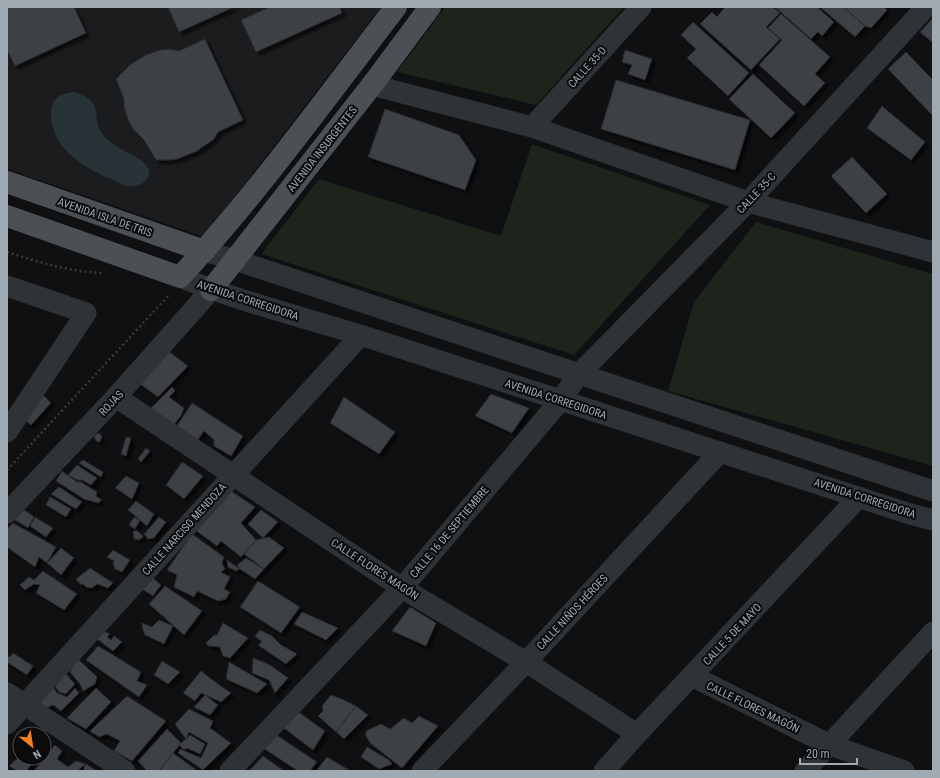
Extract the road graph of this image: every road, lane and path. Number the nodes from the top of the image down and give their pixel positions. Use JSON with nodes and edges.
{"nodes":[{"id":1,"x":396,"y":7,"type":"edge"},
{"id":2,"x":430,"y":7,"type":"edge"},
{"id":3,"x":641,"y":7,"type":"edge"},
{"id":4,"x":926,"y":7,"type":"edge"},
{"id":5,"x":372,"y":85,"type":"junction"},
{"id":6,"x":532,"y":127,"type":"junction"},
{"id":7,"x":7,"y":182,"type":"edge"},
{"id":8,"x":748,"y":202,"type":"junction"},
{"id":9,"x":7,"y":216,"type":"edge"},
{"id":10,"x":7,"y":252,"type":"edge"},
{"id":11,"x":204,"y":252,"type":"junction"},
{"id":12,"x":933,"y":252,"type":"edge"},
{"id":13,"x":235,"y":260,"type":"junction"},
{"id":14,"x":107,"y":273,"type":"dead end"},
{"id":15,"x":177,"y":283,"type":"junction"},
{"id":16,"x":7,"y":286,"type":"edge"},
{"id":17,"x":211,"y":290,"type":"junction"},
{"id":18,"x":361,"y":335,"type":"junction"},
{"id":19,"x":579,"y":374,"type":"junction"},
{"id":20,"x":116,"y":397,"type":"junction"},
{"id":21,"x":560,"y":401,"type":"junction"},
{"id":22,"x":7,"y":432,"type":"edge"},
{"id":23,"x":720,"y":452,"type":"junction"},
{"id":24,"x":7,"y":470,"type":"edge"},
{"id":25,"x":233,"y":476,"type":"junction"},
{"id":26,"x":933,"y":491,"type":"edge"},
{"id":27,"x":860,"y":497,"type":"junction"},
{"id":28,"x":7,"y":513,"type":"edge"},
{"id":29,"x":933,"y":520,"type":"edge"},
{"id":30,"x":402,"y":588,"type":"junction"},
{"id":31,"x":933,"y":632,"type":"edge"},
{"id":32,"x":526,"y":662,"type":"junction"},
{"id":33,"x":692,"y":676,"type":"junction"},
{"id":34,"x":7,"y":693,"type":"edge"},
{"id":35,"x":24,"y":705,"type":"junction"},
{"id":36,"x":7,"y":724,"type":"edge"},
{"id":37,"x":637,"y":734,"type":"junction"},
{"id":38,"x":830,"y":745,"type":"junction"},
{"id":39,"x":125,"y":771,"type":"edge"},
{"id":40,"x":230,"y":771,"type":"edge"},
{"id":41,"x":422,"y":771,"type":"edge"},
{"id":42,"x":604,"y":771,"type":"edge"},
{"id":43,"x":806,"y":771,"type":"edge"},
{"id":44,"x":904,"y":771,"type":"edge"}],
"edges":[{"from":1,"to":11,"type":"main road"},
{"from":2,"to":5,"type":"main road","name":"AVENIDA INSURGENTES"},
{"from":3,"to":6,"type":"street","name":"CALLE 35-D"},
{"from":4,"to":8,"type":"street","name":"CALLE 35-C"},
{"from":5,"to":6,"type":"street"},
{"from":5,"to":13,"type":"main road","name":"AVENIDA INSURGENTES"},
{"from":6,"to":8,"type":"street"},
{"from":7,"to":11,"type":"main road","name":"AVENIDA ISLA DE TRIS"},
{"from":8,"to":12,"type":"street"},
{"from":8,"to":19,"type":"street","name":"CALLE 35-C"},
{"from":9,"to":15,"type":"main road"},
{"from":10,"to":14,"type":"path"},
{"from":11,"to":13,"type":"street"},
{"from":11,"to":15,"type":"main road"},
{"from":13,"to":17,"type":"main road","name":"AVENIDA INSURGENTES"},
{"from":13,"to":19,"type":"street"},
{"from":15,"to":17,"type":"street","name":"AVENIDA CORREGIDORA"},
{"from":15,"to":24,"type":"path"},
{"from":16,"to":22,"type":"street"},
{"from":17,"to":18,"type":"street","name":"AVENIDA CORREGIDORA"},
{"from":17,"to":20,"type":"street","name":"ROJAS"},
{"from":18,"to":21,"type":"street","name":"AVENIDA CORREGIDORA"},
{"from":18,"to":25,"type":"street","name":"CALLE NARCISO MENDOZA"},
{"from":19,"to":21,"type":"street","name":"CALLE 16 DE SEPTIEMBRE"},
{"from":19,"to":26,"type":"street"},
{"from":20,"to":25,"type":"street","name":"CALLE FLORES MAGÓN"},
{"from":20,"to":28,"type":"street","name":"ROJAS"},
{"from":21,"to":23,"type":"street","name":"AVENIDA CORREGIDORA"},
{"from":21,"to":30,"type":"street","name":"CALLE 16 DE SEPTIEMBRE"},
{"from":23,"to":27,"type":"street","name":"AVENIDA CORREGIDORA"},
{"from":23,"to":32,"type":"street","name":"CALLE NIÑOS HÉROES"},
{"from":25,"to":30,"type":"street","name":"CALLE FLORES MAGÓN"},
{"from":25,"to":35,"type":"street","name":"CALLE NARCISO MENDOZA"},
{"from":27,"to":29,"type":"street","name":"AVENIDA CORREGIDORA"},
{"from":27,"to":33,"type":"street","name":"CALLE 5 DE MAYO"},
{"from":30,"to":32,"type":"street","name":"CALLE FLORES MAGÓN"},
{"from":30,"to":40,"type":"street","name":"CALLE 16 DE SEPTIEMBRE"},
{"from":31,"to":38,"type":"street"},
{"from":32,"to":37,"type":"street","name":"CALLE FLORES MAGÓN"},
{"from":32,"to":41,"type":"street","name":"CALLE NIÑOS HÉROES"},
{"from":33,"to":37,"type":"street","name":"CALLE 5 DE MAYO"},
{"from":33,"to":38,"type":"street","name":"CALLE FLORES MAGÓN"},
{"from":34,"to":35,"type":"street"},
{"from":35,"to":36,"type":"street","name":"CALLE NARCISO MENDOZA"},
{"from":35,"to":39,"type":"street"},
{"from":37,"to":42,"type":"street","name":"CALLE 5 DE MAYO"},
{"from":38,"to":43,"type":"street"},
{"from":38,"to":44,"type":"street","name":"CALLE FLORES MAGÓN"}]}
